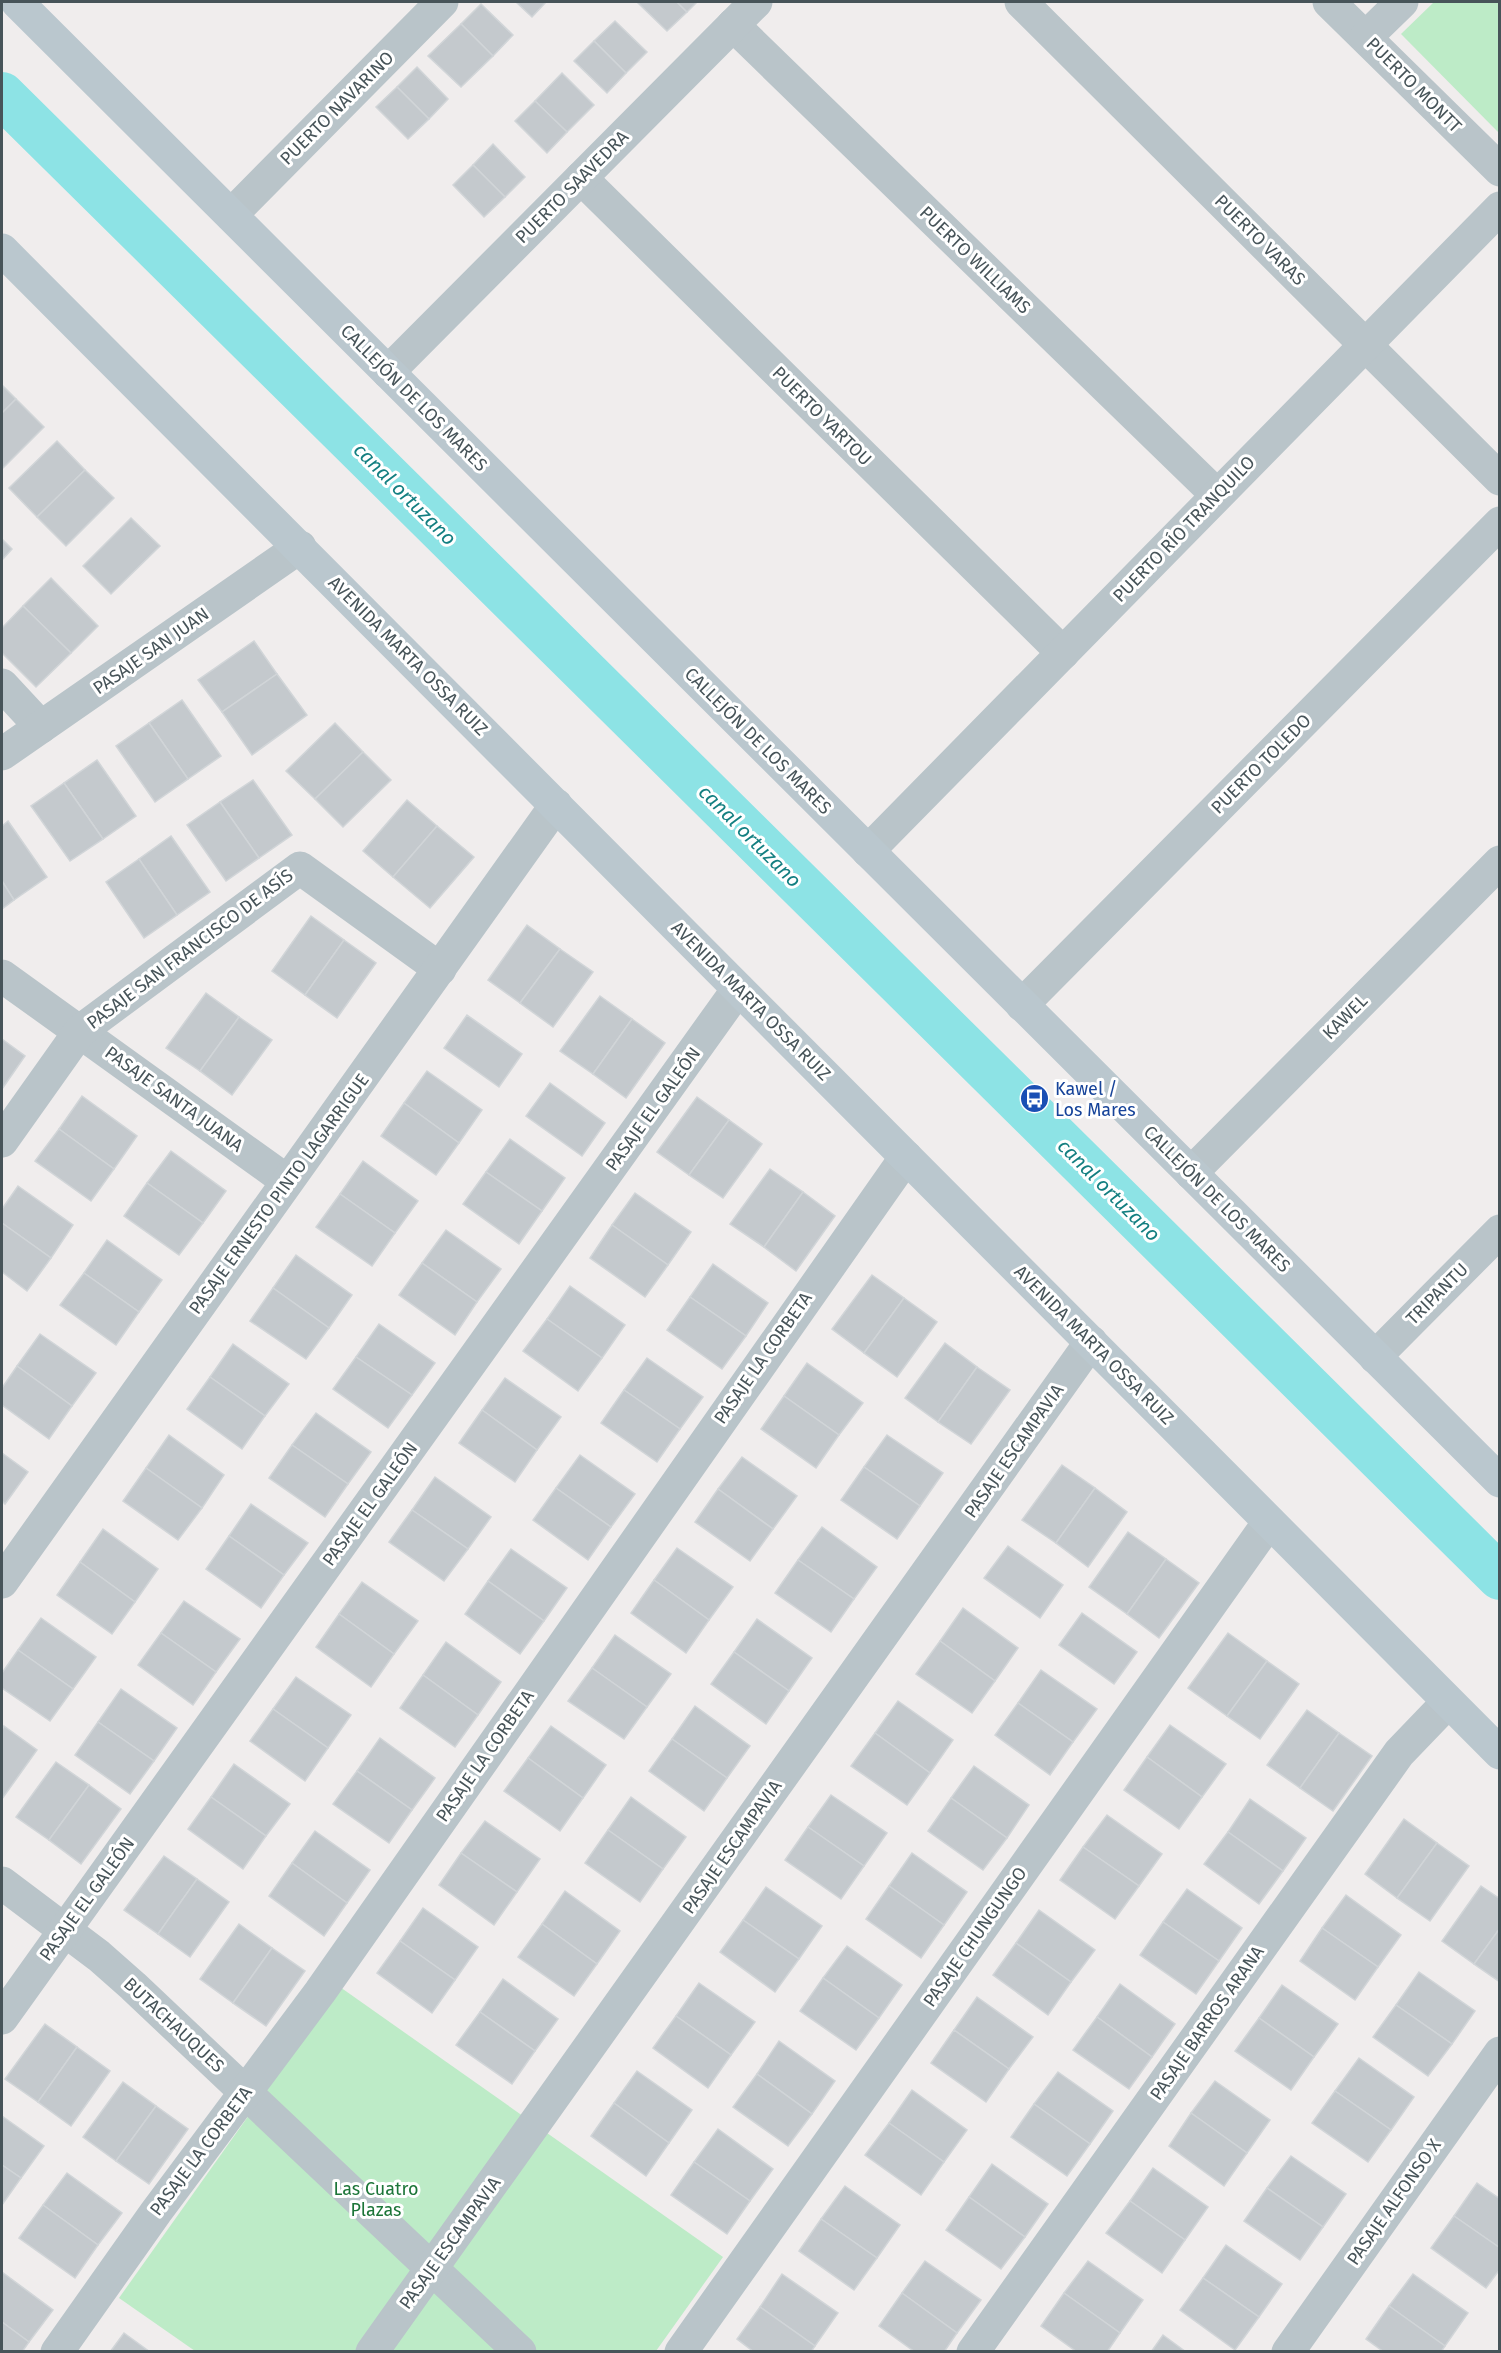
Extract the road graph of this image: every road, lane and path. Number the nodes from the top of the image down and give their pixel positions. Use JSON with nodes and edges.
{"nodes":[{"id":1,"x":17,"y":2,"type":"edge"},
{"id":2,"x":756,"y":2,"type":"edge"},
{"id":3,"x":1021,"y":2,"type":"edge"},
{"id":4,"x":1329,"y":2,"type":"edge"},
{"id":5,"x":1402,"y":2,"type":"edge"},
{"id":6,"x":424,"y":8,"type":"edge"},
{"id":7,"x":733,"y":25,"type":"junction"},
{"id":8,"x":1366,"y":38,"type":"junction"},
{"id":9,"x":1500,"y":170,"type":"edge"},
{"id":10,"x":581,"y":178,"type":"junction"},
{"id":11,"x":1500,"y":208,"type":"edge"},
{"id":12,"x":231,"y":215,"type":"junction"},
{"id":13,"x":2,"y":250,"type":"edge"},
{"id":14,"x":1365,"y":345,"type":"junction"},
{"id":15,"x":388,"y":372,"type":"junction"},
{"id":16,"x":1500,"y":479,"type":"edge"},
{"id":17,"x":1217,"y":495,"type":"junction"},
{"id":18,"x":1500,"y":523,"type":"edge"},
{"id":19,"x":300,"y":547,"type":"junction"},
{"id":20,"x":1063,"y":653,"type":"junction"},
{"id":21,"x":2,"y":685,"type":"edge"},
{"id":22,"x":41,"y":727,"type":"junction"},
{"id":23,"x":2,"y":754,"type":"edge"},
{"id":24,"x":556,"y":806,"type":"junction"},
{"id":25,"x":868,"y":851,"type":"junction"},
{"id":26,"x":1500,"y":862,"type":"edge"},
{"id":27,"x":440,"y":969,"type":"junction"},
{"id":28,"x":2,"y":976,"type":"edge"},
{"id":29,"x":738,"y":989,"type":"junction"},
{"id":30,"x":1022,"y":1005,"type":"junction"},
{"id":31,"x":80,"y":1032,"type":"junction"},
{"id":32,"x":2,"y":1141,"type":"edge"},
{"id":33,"x":906,"y":1157,"type":"junction"},
{"id":34,"x":1191,"y":1173,"type":"junction"},
{"id":35,"x":287,"y":1181,"type":"junction"},
{"id":36,"x":1500,"y":1231,"type":"edge"},
{"id":37,"x":1091,"y":1342,"type":"junction"},
{"id":38,"x":1375,"y":1357,"type":"junction"},
{"id":39,"x":1500,"y":1481,"type":"edge"},
{"id":40,"x":1269,"y":1522,"type":"junction"},
{"id":41,"x":2,"y":1582,"type":"edge"},
{"id":42,"x":1448,"y":1702,"type":"junction"},
{"id":43,"x":1500,"y":1753,"type":"edge"},
{"id":44,"x":2,"y":1883,"type":"edge"},
{"id":45,"x":65,"y":1929,"type":"junction"},
{"id":46,"x":2,"y":2018,"type":"edge"},
{"id":47,"x":1500,"y":2053,"type":"edge"},
{"id":48,"x":246,"y":2092,"type":"junction"},
{"id":49,"x":432,"y":2268,"type":"junction"},
{"id":50,"x":57,"y":2352,"type":"edge"},
{"id":51,"x":372,"y":2352,"type":"edge"},
{"id":52,"x":520,"y":2352,"type":"edge"},
{"id":53,"x":681,"y":2352,"type":"edge"},
{"id":54,"x":973,"y":2352,"type":"edge"},
{"id":55,"x":1288,"y":2352,"type":"edge"}],
"edges":[{"from":1,"to":12,"type":"street","name":"CALLEJÓN DE LOS MARES"},
{"from":2,"to":7,"type":"street","name":"PUERTO SAAVEDRA"},
{"from":3,"to":14,"type":"street","name":"PUERTO VARAS"},
{"from":4,"to":8,"type":"street","name":"PUERTO MONTT"},
{"from":5,"to":8,"type":"street"},
{"from":6,"to":12,"type":"street","name":"PUERTO NAVARINO"},
{"from":7,"to":10,"type":"street","name":"PUERTO SAAVEDRA"},
{"from":7,"to":17,"type":"street","name":"PUERTO WILLIAMS"},
{"from":8,"to":9,"type":"street","name":"PUERTO MONTT"},
{"from":10,"to":15,"type":"street","name":"PUERTO SAAVEDRA"},
{"from":10,"to":20,"type":"street","name":"PUERTO YARTOU"},
{"from":11,"to":14,"type":"street","name":"PUERTO RÍO TRANQUILO"},
{"from":12,"to":15,"type":"street","name":"CALLEJÓN DE LOS MARES"},
{"from":13,"to":19,"type":"street","name":"AVENIDA MARTA OSSA RUIZ"},
{"from":14,"to":16,"type":"street","name":"PUERTO VARAS"},
{"from":14,"to":17,"type":"street","name":"PUERTO RÍO TRANQUILO"},
{"from":15,"to":25,"type":"street","name":"CALLEJÓN DE LOS MARES"},
{"from":17,"to":20,"type":"street","name":"PUERTO RÍO TRANQUILO"},
{"from":18,"to":30,"type":"street","name":"PUERTO TOLEDO"},
{"from":19,"to":22,"type":"street","name":"PASAJE SAN JUAN"},
{"from":19,"to":24,"type":"street","name":"AVENIDA MARTA OSSA RUIZ"},
{"from":20,"to":25,"type":"street","name":"PUERTO RÍO TRANQUILO"},
{"from":21,"to":22,"type":"street"},
{"from":22,"to":23,"type":"street","name":"PASAJE SAN JUAN"},
{"from":24,"to":27,"type":"street","name":"PASAJE ERNESTO PINTO LAGARRIGUE"},
{"from":24,"to":29,"type":"street","name":"AVENIDA MARTA OSSA RUIZ"},
{"from":25,"to":30,"type":"street","name":"CALLEJÓN DE LOS MARES"},
{"from":26,"to":34,"type":"street","name":"KAWEL"},
{"from":27,"to":31,"type":"street","name":"PASAJE SAN FRANCISCO DE ASÍS"},
{"from":27,"to":35,"type":"street","name":"PASAJE ERNESTO PINTO LAGARRIGUE"},
{"from":28,"to":31,"type":"street","name":"PASAJE SANTA JUANA"},
{"from":29,"to":33,"type":"street","name":"AVENIDA MARTA OSSA RUIZ"},
{"from":29,"to":45,"type":"street","name":"PASAJE EL GALEÓN"},
{"from":30,"to":34,"type":"street","name":"CALLEJÓN DE LOS MARES"},
{"from":31,"to":32,"type":"street","name":"PASAJE SAN FRANCISCO DE ASÍS"},
{"from":31,"to":35,"type":"street","name":"PASAJE SANTA JUANA"},
{"from":33,"to":37,"type":"street","name":"AVENIDA MARTA OSSA RUIZ"},
{"from":33,"to":48,"type":"street","name":"PASAJE LA CORBETA"},
{"from":34,"to":38,"type":"street","name":"CALLEJÓN DE LOS MARES"},
{"from":35,"to":41,"type":"street","name":"PASAJE ERNESTO PINTO LAGARRIGUE"},
{"from":36,"to":38,"type":"street","name":"TRIPANTU"},
{"from":37,"to":40,"type":"street","name":"AVENIDA MARTA OSSA RUIZ"},
{"from":37,"to":49,"type":"street","name":"PASAJE ESCAMPAVIA"},
{"from":38,"to":39,"type":"street","name":"CALLEJÓN DE LOS MARES"},
{"from":40,"to":42,"type":"street","name":"AVENIDA MARTA OSSA RUIZ"},
{"from":40,"to":53,"type":"street","name":"PASAJE CHUNGUNGO"},
{"from":42,"to":43,"type":"street","name":"AVENIDA MARTA OSSA RUIZ"},
{"from":42,"to":54,"type":"street","name":"PASAJE BARROS ARANA"},
{"from":44,"to":45,"type":"street","name":"BUTACHAUQUES"},
{"from":45,"to":46,"type":"street","name":"PASAJE EL GALEÓN"},
{"from":45,"to":48,"type":"street","name":"BUTACHAUQUES"},
{"from":47,"to":55,"type":"street","name":"PASAJE ALFONSO X"},
{"from":48,"to":49,"type":"street","name":"BUTACHAUQUES"},
{"from":48,"to":50,"type":"street","name":"PASAJE LA CORBETA"},
{"from":49,"to":51,"type":"street","name":"PASAJE ESCAMPAVIA"},
{"from":49,"to":52,"type":"street","name":"BUTACHAUQUES"}]}
